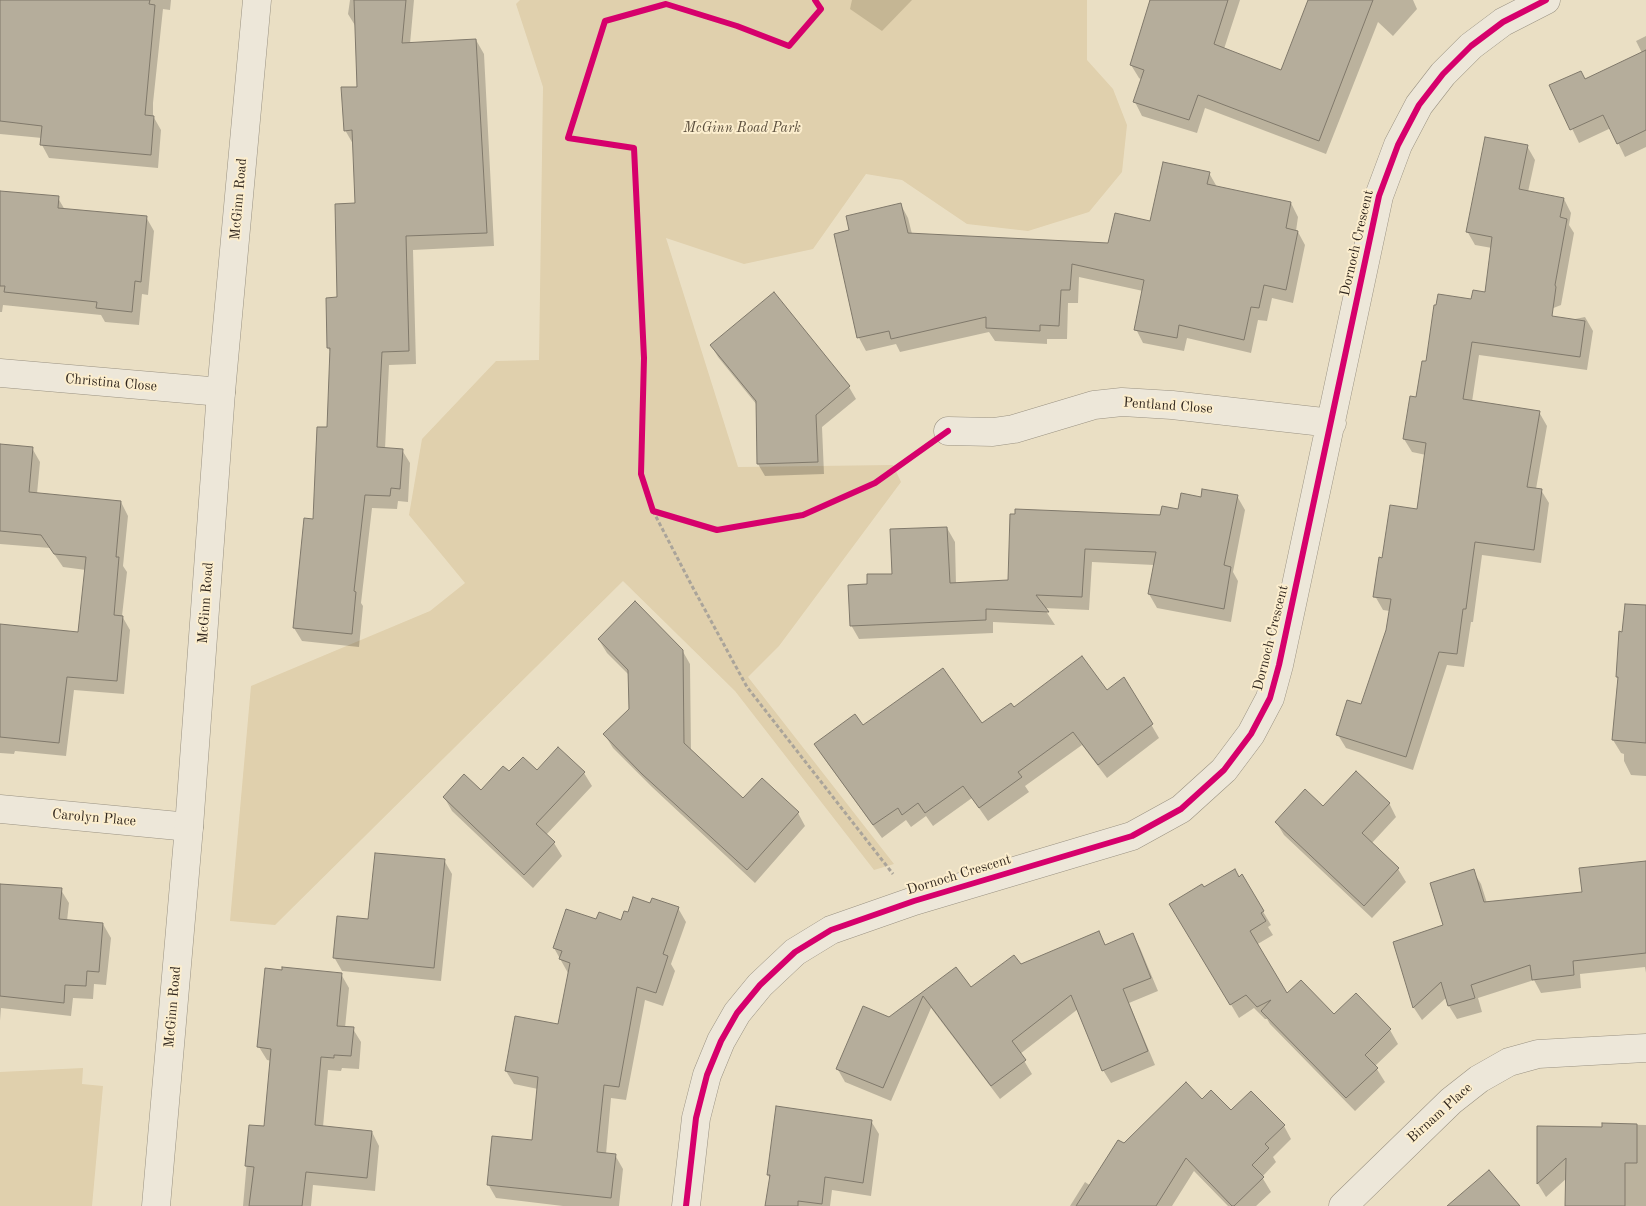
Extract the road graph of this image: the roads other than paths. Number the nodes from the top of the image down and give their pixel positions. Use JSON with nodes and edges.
{"nodes":[{"id":1,"x":258,"y":0,"type":"edge"},
{"id":2,"x":1546,"y":0,"type":"edge"},
{"id":3,"x":0,"y":373,"type":"edge"},
{"id":4,"x":221,"y":392,"type":"junction"},
{"id":5,"x":1332,"y":423,"type":"junction"},
{"id":6,"x":948,"y":432,"type":"dead end"},
{"id":7,"x":0,"y":809,"type":"edge"},
{"id":8,"x":189,"y":827,"type":"junction"},
{"id":9,"x":1646,"y":1048,"type":"edge"},
{"id":10,"x":156,"y":1206,"type":"edge"},
{"id":11,"x":686,"y":1206,"type":"edge"},
{"id":12,"x":1342,"y":1206,"type":"edge"}],
"edges":[{"from":1,"to":4,"type":"street","name":"McGinn Road"},
{"from":2,"to":5,"type":"street","name":"Dornoch Crescent"},
{"from":3,"to":4,"type":"street","name":"Christina Close"},
{"from":4,"to":8,"type":"street","name":"McGinn Road"},
{"from":5,"to":6,"type":"street","name":"Pentland Close"},
{"from":5,"to":11,"type":"street","name":"Dornoch Crescent"},
{"from":7,"to":8,"type":"street","name":"Carolyn Place"},
{"from":8,"to":10,"type":"street","name":"McGinn Road"},
{"from":9,"to":12,"type":"street","name":"Birnam Place"}]}
